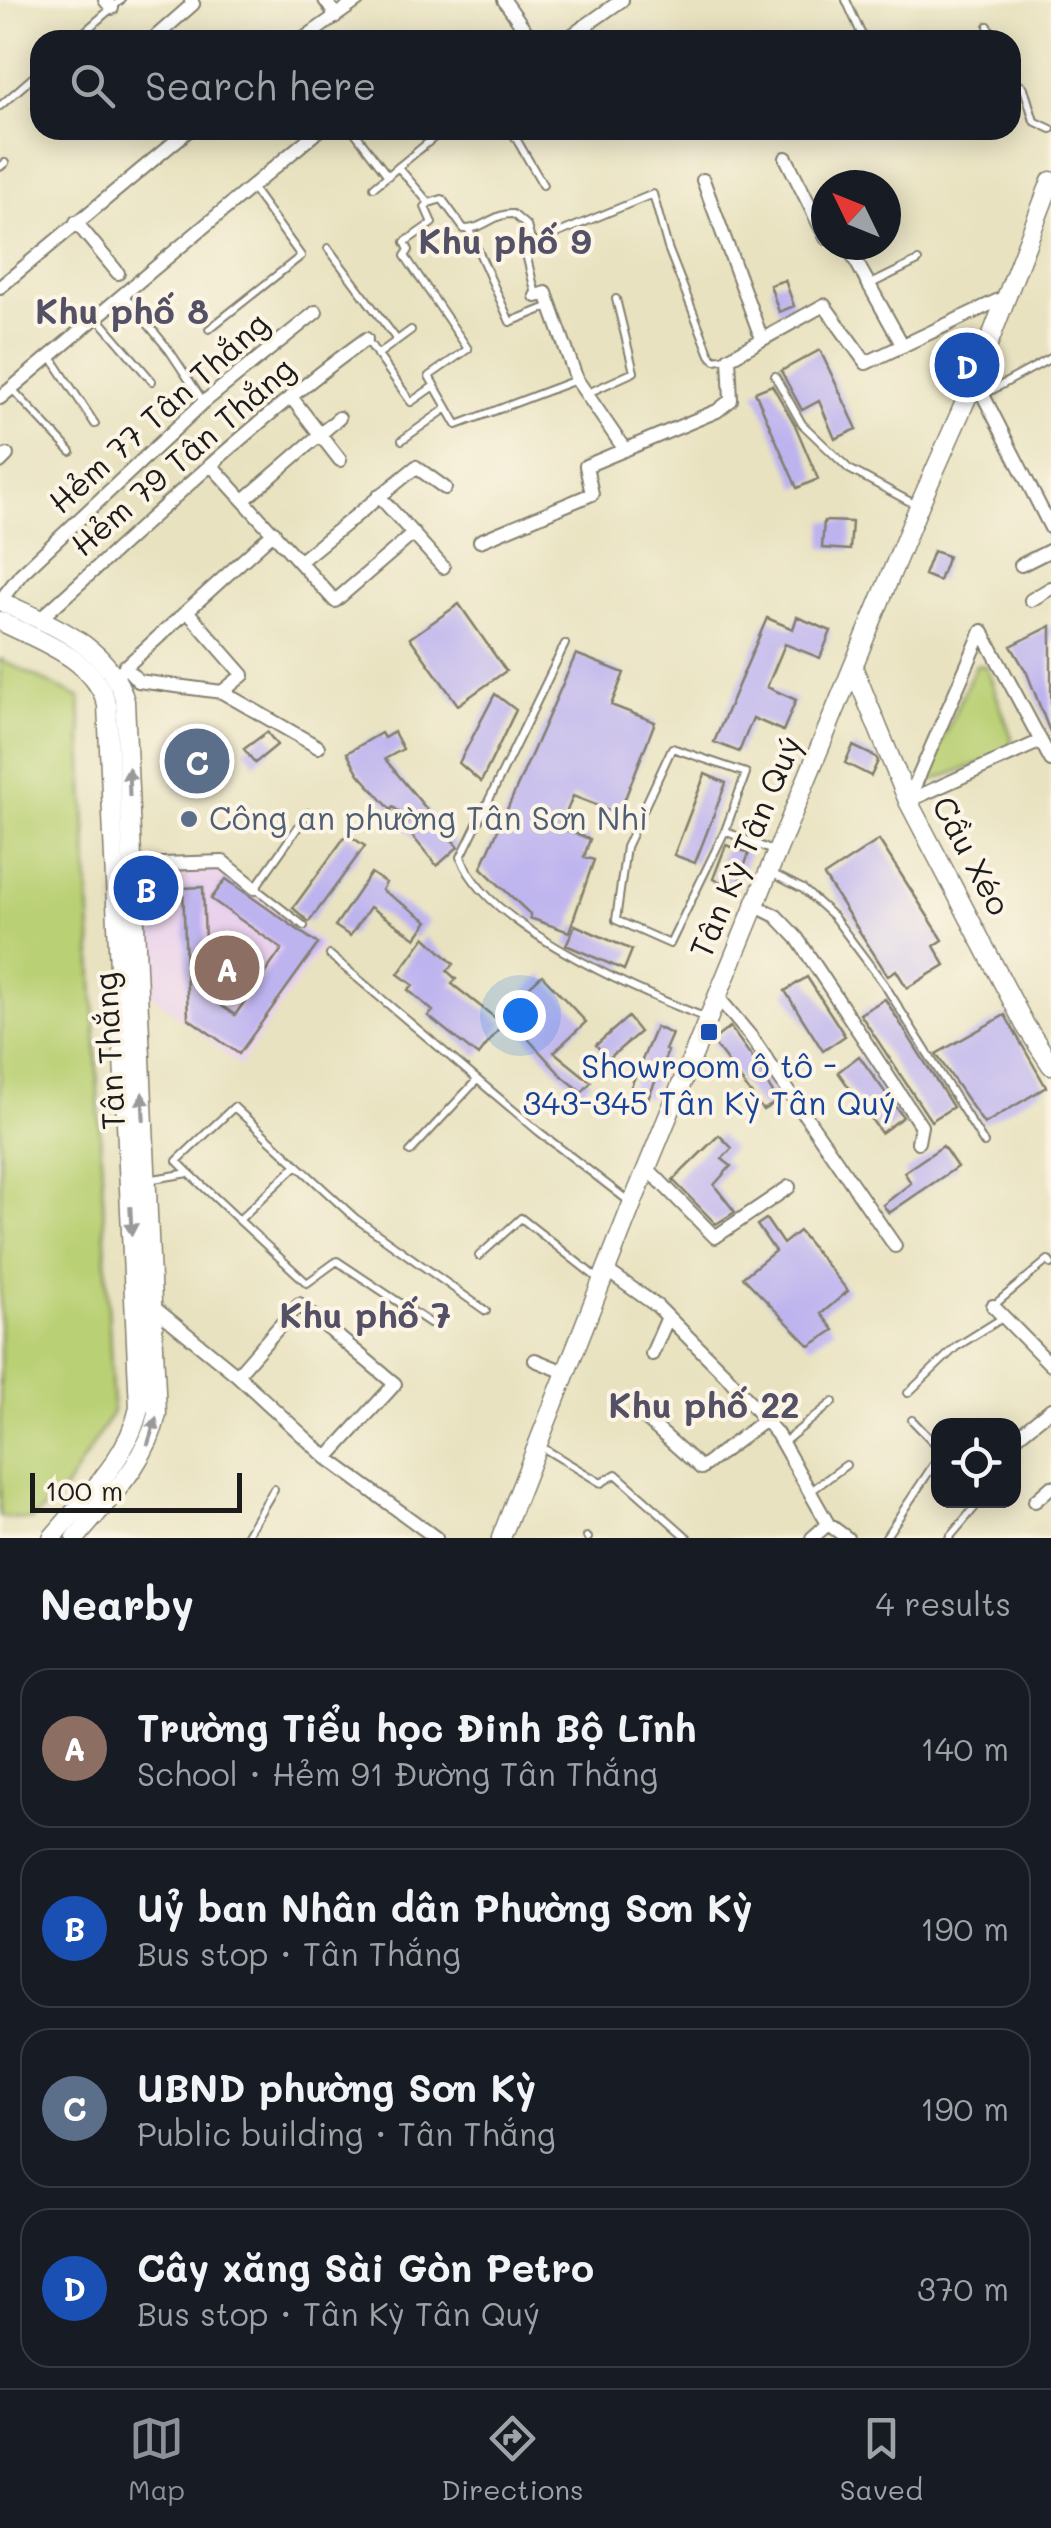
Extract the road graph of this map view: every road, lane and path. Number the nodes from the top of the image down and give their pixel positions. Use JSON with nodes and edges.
{"nodes":[{"id":1,"x":191,"y":0,"type":"edge"},
{"id":2,"x":325,"y":0,"type":"edge"},
{"id":3,"x":358,"y":0,"type":"edge"},
{"id":4,"x":504,"y":0,"type":"edge"},
{"id":5,"x":622,"y":0,"type":"edge"},
{"id":6,"x":846,"y":0,"type":"edge"},
{"id":7,"x":112,"y":3,"type":"edge"},
{"id":8,"x":335,"y":14,"type":"junction"},
{"id":9,"x":988,"y":26,"type":"dead end"},
{"id":10,"x":85,"y":30,"type":"edge"},
{"id":11,"x":163,"y":30,"type":"edge"},
{"id":12,"x":317,"y":30,"type":"edge"},
{"id":13,"x":525,"y":30,"type":"edge"},
{"id":14,"x":579,"y":30,"type":"edge"},
{"id":15,"x":860,"y":30,"type":"edge"},
{"id":16,"x":990,"y":30,"type":"edge"},
{"id":17,"x":30,"y":80,"type":"edge"},
{"id":18,"x":1021,"y":85,"type":"edge"},
{"id":19,"x":0,"y":106,"type":"edge"},
{"id":20,"x":1051,"y":129,"type":"edge"},
{"id":21,"x":178,"y":140,"type":"edge"},
{"id":22,"x":306,"y":140,"type":"edge"},
{"id":23,"x":361,"y":140,"type":"edge"},
{"id":24,"x":431,"y":140,"type":"edge"},
{"id":25,"x":517,"y":140,"type":"edge"},
{"id":26,"x":786,"y":158,"type":"dead end"},
{"id":27,"x":398,"y":167,"type":"junction"},
{"id":28,"x":388,"y":176,"type":"junction"},
{"id":29,"x":703,"y":180,"type":"dead end"},
{"id":30,"x":1051,"y":181,"type":"edge"},
{"id":31,"x":543,"y":185,"type":"dead end"},
{"id":32,"x":251,"y":187,"type":"junction"},
{"id":33,"x":374,"y":187,"type":"dead end"},
{"id":34,"x":429,"y":204,"type":"junction"},
{"id":35,"x":811,"y":208,"type":"edge"},
{"id":36,"x":76,"y":222,"type":"junction"},
{"id":37,"x":470,"y":230,"type":"junction"},
{"id":38,"x":532,"y":244,"type":"junction"},
{"id":39,"x":328,"y":248,"type":"dead end"},
{"id":40,"x":855,"y":260,"type":"edge"},
{"id":41,"x":918,"y":261,"type":"dead end"},
{"id":42,"x":118,"y":273,"type":"dead end"},
{"id":43,"x":868,"y":286,"type":"junction"},
{"id":44,"x":0,"y":287,"type":"edge"},
{"id":45,"x":124,"y":294,"type":"junction"},
{"id":46,"x":536,"y":296,"type":"joint"},
{"id":47,"x":1004,"y":298,"type":"junction"},
{"id":48,"x":616,"y":299,"type":"dead end"},
{"id":49,"x":551,"y":306,"type":"junction"},
{"id":50,"x":316,"y":312,"type":"dead end"},
{"id":51,"x":97,"y":317,"type":"junction"},
{"id":52,"x":209,"y":329,"type":"dead end"},
{"id":53,"x":411,"y":330,"type":"dead end"},
{"id":54,"x":761,"y":337,"type":"junction"},
{"id":55,"x":366,"y":338,"type":"joint"},
{"id":56,"x":398,"y":340,"type":"junction"},
{"id":57,"x":903,"y":346,"type":"junction"},
{"id":58,"x":377,"y":354,"type":"junction"},
{"id":59,"x":50,"y":356,"type":"junction"},
{"id":60,"x":728,"y":358,"type":"junction"},
{"id":61,"x":1051,"y":358,"type":"edge"},
{"id":62,"x":775,"y":376,"type":"dead end"},
{"id":63,"x":577,"y":380,"type":"junction"},
{"id":64,"x":152,"y":382,"type":"dead end"},
{"id":65,"x":434,"y":386,"type":"junction"},
{"id":66,"x":978,"y":390,"type":"junction"},
{"id":67,"x":6,"y":393,"type":"edge"},
{"id":68,"x":587,"y":394,"type":"junction"},
{"id":69,"x":291,"y":398,"type":"junction"},
{"id":70,"x":204,"y":402,"type":"junction"},
{"id":71,"x":447,"y":408,"type":"junction"},
{"id":72,"x":339,"y":418,"type":"dead end"},
{"id":73,"x":95,"y":424,"type":"dead end"},
{"id":74,"x":318,"y":434,"type":"junction"},
{"id":75,"x":402,"y":440,"type":"dead end"},
{"id":76,"x":625,"y":450,"type":"junction"},
{"id":77,"x":71,"y":452,"type":"dead end"},
{"id":78,"x":340,"y":460,"type":"dead end"},
{"id":79,"x":212,"y":466,"type":"junction"},
{"id":80,"x":445,"y":488,"type":"dead end"},
{"id":81,"x":379,"y":496,"type":"junction"},
{"id":82,"x":244,"y":500,"type":"junction"},
{"id":83,"x":919,"y":506,"type":"junction"},
{"id":84,"x":1051,"y":528,"type":"edge"},
{"id":85,"x":274,"y":532,"type":"junction"},
{"id":86,"x":414,"y":533,"type":"junction"},
{"id":87,"x":480,"y":541,"type":"dead end"},
{"id":88,"x":1051,"y":550,"type":"edge"},
{"id":89,"x":300,"y":561,"type":"junction"},
{"id":90,"x":1021,"y":565,"type":"dead end"},
{"id":91,"x":443,"y":567,"type":"dead end"},
{"id":92,"x":1051,"y":588,"type":"edge"},
{"id":93,"x":1031,"y":600,"type":"dead end"},
{"id":94,"x":0,"y":601,"type":"edge"},
{"id":95,"x":187,"y":611,"type":"junction"},
{"id":96,"x":0,"y":621,"type":"edge"},
{"id":97,"x":35,"y":629,"type":"junction"},
{"id":98,"x":564,"y":644,"type":"dead end"},
{"id":99,"x":854,"y":667,"type":"junction"},
{"id":100,"x":114,"y":677,"type":"junction"},
{"id":101,"x":222,"y":692,"type":"junction"},
{"id":102,"x":1041,"y":741,"type":"junction"},
{"id":103,"x":318,"y":747,"type":"dead end"},
{"id":104,"x":1051,"y":760,"type":"edge"},
{"id":105,"x":908,"y":801,"type":"junction"},
{"id":106,"x":308,"y":812,"type":"dead end"},
{"id":107,"x":725,"y":831,"type":"junction"},
{"id":108,"x":776,"y":852,"type":"junction"},
{"id":109,"x":132,"y":866,"type":"junction"},
{"id":110,"x":768,"y":872,"type":"junction"},
{"id":111,"x":255,"y":888,"type":"junction"},
{"id":112,"x":754,"y":905,"type":"junction"},
{"id":113,"x":304,"y":926,"type":"dead end"},
{"id":114,"x":330,"y":955,"type":"dead end"},
{"id":115,"x":717,"y":996,"type":"junction"},
{"id":116,"x":708,"y":1019,"type":"junction"},
{"id":117,"x":1051,"y":1065,"type":"edge"},
{"id":118,"x":477,"y":1080,"type":"junction"},
{"id":119,"x":918,"y":1142,"type":"dead end"},
{"id":120,"x":984,"y":1143,"type":"dead end"},
{"id":121,"x":410,"y":1152,"type":"dead end"},
{"id":122,"x":296,"y":1166,"type":"junction"},
{"id":123,"x":647,"y":1168,"type":"junction"},
{"id":124,"x":189,"y":1173,"type":"junction"},
{"id":125,"x":146,"y":1180,"type":"junction"},
{"id":126,"x":788,"y":1186,"type":"dead end"},
{"id":127,"x":632,"y":1204,"type":"junction"},
{"id":128,"x":239,"y":1220,"type":"junction"},
{"id":129,"x":895,"y":1246,"type":"dead end"},
{"id":130,"x":479,"y":1256,"type":"dead end"},
{"id":131,"x":1051,"y":1264,"type":"edge"},
{"id":132,"x":604,"y":1276,"type":"junction"},
{"id":133,"x":151,"y":1305,"type":"junction"},
{"id":134,"x":993,"y":1306,"type":"joint"},
{"id":135,"x":486,"y":1312,"type":"dead end"},
{"id":136,"x":668,"y":1317,"type":"junction"},
{"id":137,"x":1004,"y":1317,"type":"junction"},
{"id":138,"x":430,"y":1323,"type":"dead end"},
{"id":139,"x":652,"y":1354,"type":"dead end"},
{"id":140,"x":534,"y":1360,"type":"dead end"},
{"id":141,"x":1051,"y":1365,"type":"edge"},
{"id":142,"x":567,"y":1373,"type":"junction"},
{"id":143,"x":237,"y":1375,"type":"junction"},
{"id":144,"x":908,"y":1393,"type":"dead end"},
{"id":145,"x":833,"y":1402,"type":"dead end"},
{"id":146,"x":1051,"y":1409,"type":"edge"},
{"id":147,"x":637,"y":1410,"type":"dead end"},
{"id":148,"x":765,"y":1420,"type":"junction"},
{"id":149,"x":912,"y":1420,"type":"dead end"},
{"id":150,"x":1021,"y":1433,"type":"edge"},
{"id":151,"x":931,"y":1439,"type":"edge"},
{"id":152,"x":783,"y":1443,"type":"junction"},
{"id":153,"x":539,"y":1446,"type":"junction"},
{"id":154,"x":327,"y":1458,"type":"junction"},
{"id":155,"x":846,"y":1465,"type":"dead end"},
{"id":156,"x":931,"y":1469,"type":"edge"},
{"id":157,"x":1051,"y":1487,"type":"edge"},
{"id":158,"x":274,"y":1489,"type":"dead end"},
{"id":159,"x":812,"y":1491,"type":"junction"},
{"id":160,"x":1035,"y":1501,"type":"dead end"},
{"id":161,"x":974,"y":1508,"type":"edge"},
{"id":162,"x":828,"y":1524,"type":"junction"},
{"id":163,"x":52,"y":1538,"type":"edge"},
{"id":164,"x":76,"y":1538,"type":"edge"},
{"id":165,"x":245,"y":1538,"type":"edge"},
{"id":166,"x":436,"y":1538,"type":"edge"},
{"id":167,"x":501,"y":1538,"type":"edge"},
{"id":168,"x":688,"y":1538,"type":"edge"},
{"id":169,"x":812,"y":1538,"type":"edge"},
{"id":170,"x":846,"y":1538,"type":"edge"},
{"id":171,"x":885,"y":1538,"type":"edge"},
{"id":172,"x":949,"y":1538,"type":"edge"}],
"edges":[{"from":1,"to":11,"type":"street"},
{"from":2,"to":8,"type":"street"},
{"from":3,"to":8,"type":"street"},
{"from":4,"to":13,"type":"street"},
{"from":5,"to":14,"type":"street"},
{"from":6,"to":15,"type":"lane"},
{"from":7,"to":10,"type":"lane"},
{"from":8,"to":12,"type":"street"},
{"from":9,"to":16,"type":"lane"},
{"from":17,"to":19,"type":"lane"},
{"from":18,"to":20,"type":"lane"},
{"from":21,"to":36,"type":"street"},
{"from":22,"to":32,"type":"street"},
{"from":23,"to":28,"type":"lane"},
{"from":24,"to":27,"type":"lane"},
{"from":25,"to":31,"type":"lane"},
{"from":26,"to":35,"type":"street"},
{"from":27,"to":28,"type":"lane"},
{"from":27,"to":34,"type":"lane"},
{"from":28,"to":33,"type":"lane"},
{"from":29,"to":54,"type":"street"},
{"from":30,"to":47,"type":"street","name":"Tân Kỳ Tân Quý"},
{"from":32,"to":45,"type":"street"},
{"from":32,"to":52,"type":"lane"},
{"from":34,"to":37,"type":"lane"},
{"from":34,"to":65,"type":"lane"},
{"from":36,"to":42,"type":"street"},
{"from":36,"to":44,"type":"street"},
{"from":37,"to":38,"type":"lane"},
{"from":37,"to":49,"type":"lane"},
{"from":38,"to":46,"type":"lane"},
{"from":38,"to":60,"type":"lane"},
{"from":39,"to":56,"type":"lane"},
{"from":40,"to":43,"type":"street"},
{"from":41,"to":43,"type":"lane"},
{"from":43,"to":57,"type":"street"},
{"from":45,"to":51,"type":"street"},
{"from":45,"to":70,"type":"lane"},
{"from":46,"to":49,"type":"street"},
{"from":47,"to":57,"type":"street"},
{"from":47,"to":66,"type":"street","name":"Tân Kỳ Tân Quý"},
{"from":48,"to":68,"type":"lane"},
{"from":49,"to":63,"type":"street"},
{"from":50,"to":70,"type":"street","name":"Hẻm 77 Tân Thắng"},
{"from":51,"to":59,"type":"street"},
{"from":51,"to":64,"type":"lane"},
{"from":53,"to":56,"type":"lane"},
{"from":54,"to":57,"type":"street"},
{"from":54,"to":60,"type":"street"},
{"from":55,"to":58,"type":"lane"},
{"from":55,"to":69,"type":"street","name":"Hẻm 79 Tân Thắng"},
{"from":56,"to":58,"type":"lane"},
{"from":58,"to":65,"type":"lane"},
{"from":59,"to":67,"type":"street"},
{"from":59,"to":73,"type":"lane"},
{"from":60,"to":76,"type":"street"},
{"from":61,"to":66,"type":"lane"},
{"from":62,"to":83,"type":"lane"},
{"from":63,"to":68,"type":"street"},
{"from":63,"to":71,"type":"lane"},
{"from":65,"to":71,"type":"lane"},
{"from":66,"to":83,"type":"street","name":"Tân Kỳ Tân Quý"},
{"from":66,"to":84,"type":"street"},
{"from":67,"to":77,"type":"lane"},
{"from":68,"to":76,"type":"street"},
{"from":69,"to":74,"type":"street"},
{"from":69,"to":79,"type":"street","name":"Hẻm 79 Tân Thắng"},
{"from":70,"to":94,"type":"street","name":"Hẻm 77 Tân Thắng"},
{"from":71,"to":75,"type":"lane"},
{"from":72,"to":74,"type":"street"},
{"from":74,"to":78,"type":"street"},
{"from":74,"to":82,"type":"street"},
{"from":76,"to":87,"type":"street"},
{"from":79,"to":82,"type":"street"},
{"from":79,"to":97,"type":"street","name":"Hẻm 79 Tân Thắng"},
{"from":80,"to":81,"type":"street"},
{"from":81,"to":86,"type":"street"},
{"from":81,"to":89,"type":"street"},
{"from":82,"to":85,"type":"street"},
{"from":83,"to":99,"type":"street","name":"Tân Kỳ Tân Quý"},
{"from":85,"to":89,"type":"street"},
{"from":85,"to":95,"type":"street"},
{"from":86,"to":89,"type":"street"},
{"from":86,"to":91,"type":"street"},
{"from":88,"to":90,"type":"street"},
{"from":92,"to":93,"type":"street"},
{"from":94,"to":97,"type":"street"},
{"from":95,"to":100,"type":"street"},
{"from":95,"to":101,"type":"street"},
{"from":96,"to":97,"type":"street"},
{"from":97,"to":100,"type":"street"},
{"from":98,"to":116,"type":"lane"},
{"from":99,"to":105,"type":"street","name":"Cầu Xéo"},
{"from":99,"to":108,"type":"street","name":"Tân Kỳ Tân Quý"},
{"from":100,"to":101,"type":"street"},
{"from":109,"to":100,"type":"street","name":"Tân Thắng","one_way":true},
{"from":100,"to":163,"type":"street","name":"Tân Thắng","one_way":true},
{"from":101,"to":103,"type":"street"},
{"from":102,"to":104,"type":"street"},
{"from":102,"to":105,"type":"street"},
{"from":102,"to":105,"type":"street"},
{"from":105,"to":117,"type":"street","name":"Cầu Xéo"},
{"from":106,"to":111,"type":"lane"},
{"from":107,"to":107,"type":"lane"},
{"from":107,"to":108,"type":"lane"},
{"from":108,"to":110,"type":"street","name":"Tân Kỳ Tân Quý"},
{"from":109,"to":111,"type":"street"},
{"from":125,"to":109,"type":"street","name":"Tân Thắng","one_way":true},
{"from":110,"to":112,"type":"street","name":"Tân Kỳ Tân Quý"},
{"from":110,"to":120,"type":"lane"},
{"from":111,"to":113,"type":"lane"},
{"from":112,"to":115,"type":"street","name":"Tân Kỳ Tân Quý"},
{"from":112,"to":119,"type":"street"},
{"from":114,"to":118,"type":"lane"},
{"from":115,"to":116,"type":"street","name":"Tân Kỳ Tân Quý"},
{"from":115,"to":129,"type":"street"},
{"from":116,"to":123,"type":"street","name":"Tân Kỳ Tân Quý"},
{"from":118,"to":121,"type":"lane"},
{"from":118,"to":127,"type":"lane"},
{"from":122,"to":124,"type":"lane"},
{"from":122,"to":128,"type":"lane"},
{"from":122,"to":135,"type":"lane"},
{"from":123,"to":126,"type":"street"},
{"from":123,"to":127,"type":"street","name":"Tân Kỳ Tân Quý"},
{"from":124,"to":125,"type":"lane"},
{"from":124,"to":128,"type":"lane"},
{"from":125,"to":133,"type":"street","name":"Tân Thắng"},
{"from":127,"to":132,"type":"street","name":"Tân Kỳ Tân Quý"},
{"from":128,"to":138,"type":"lane"},
{"from":130,"to":132,"type":"lane"},
{"from":131,"to":134,"type":"lane"},
{"from":132,"to":136,"type":"street"},
{"from":132,"to":142,"type":"street","name":"Tân Kỳ Tân Quý"},
{"from":133,"to":143,"type":"street"},
{"from":164,"to":133,"type":"street","name":"Tân Thắng","one_way":true},
{"from":134,"to":137,"type":"street"},
{"from":136,"to":139,"type":"street"},
{"from":136,"to":148,"type":"street"},
{"from":137,"to":141,"type":"street"},
{"from":137,"to":144,"type":"lane"},
{"from":140,"to":142,"type":"street"},
{"from":142,"to":153,"type":"street","name":"Tân Kỳ Tân Quý"},
{"from":143,"to":154,"type":"street"},
{"from":143,"to":154,"type":"street"},
{"from":145,"to":152,"type":"lane"},
{"from":146,"to":150,"type":"street"},
{"from":147,"to":148,"type":"street"},
{"from":148,"to":152,"type":"street"},
{"from":149,"to":151,"type":"lane"},
{"from":152,"to":159,"type":"street"},
{"from":153,"to":167,"type":"street","name":"Tân Kỳ Tân Quý"},
{"from":153,"to":168,"type":"lane"},
{"from":154,"to":166,"type":"street"},
{"from":155,"to":159,"type":"lane"},
{"from":156,"to":171,"type":"lane"},
{"from":157,"to":160,"type":"street"},
{"from":158,"to":165,"type":"lane"},
{"from":159,"to":162,"type":"street"},
{"from":161,"to":172,"type":"lane"},
{"from":162,"to":169,"type":"street"},
{"from":162,"to":170,"type":"street"}]}
